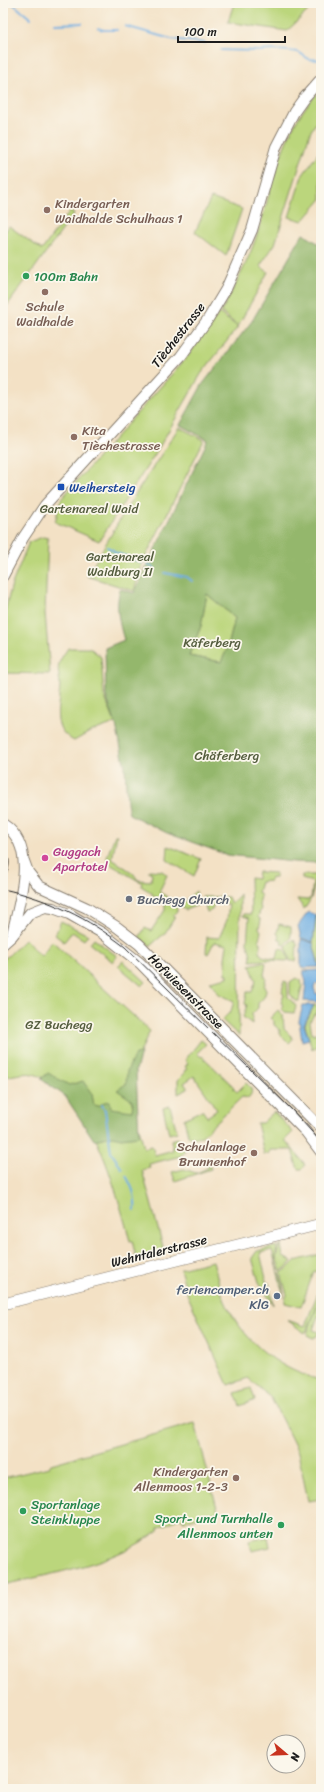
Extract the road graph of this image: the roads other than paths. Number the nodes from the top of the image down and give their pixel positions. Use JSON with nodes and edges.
{"nodes":[{"id":1,"x":321,"y":79,"type":"edge"},
{"id":2,"x":3,"y":576,"type":"edge"},
{"id":3,"x":3,"y":824,"type":"edge"},
{"id":4,"x":24,"y":861,"type":"junction"},
{"id":5,"x":12,"y":936,"type":"junction"},
{"id":6,"x":3,"y":944,"type":"edge"},
{"id":7,"x":321,"y":1128,"type":"edge"},
{"id":8,"x":321,"y":1152,"type":"edge"},
{"id":9,"x":321,"y":1224,"type":"edge"},
{"id":10,"x":3,"y":1304,"type":"edge"}],
"edges":[{"from":1,"to":2,"type":"street","name":"Tièchestrasse"},
{"from":3,"to":4,"type":"street"},
{"from":4,"to":5,"type":"street"},
{"from":4,"to":7,"type":"street","name":"Hofwiesenstrasse"},
{"from":5,"to":6,"type":"street","name":"Hofwiesenstrasse"},
{"from":5,"to":8,"type":"street","name":"Hofwiesenstrasse"},
{"from":9,"to":10,"type":"main road","name":"Wehntalerstrasse"}]}
